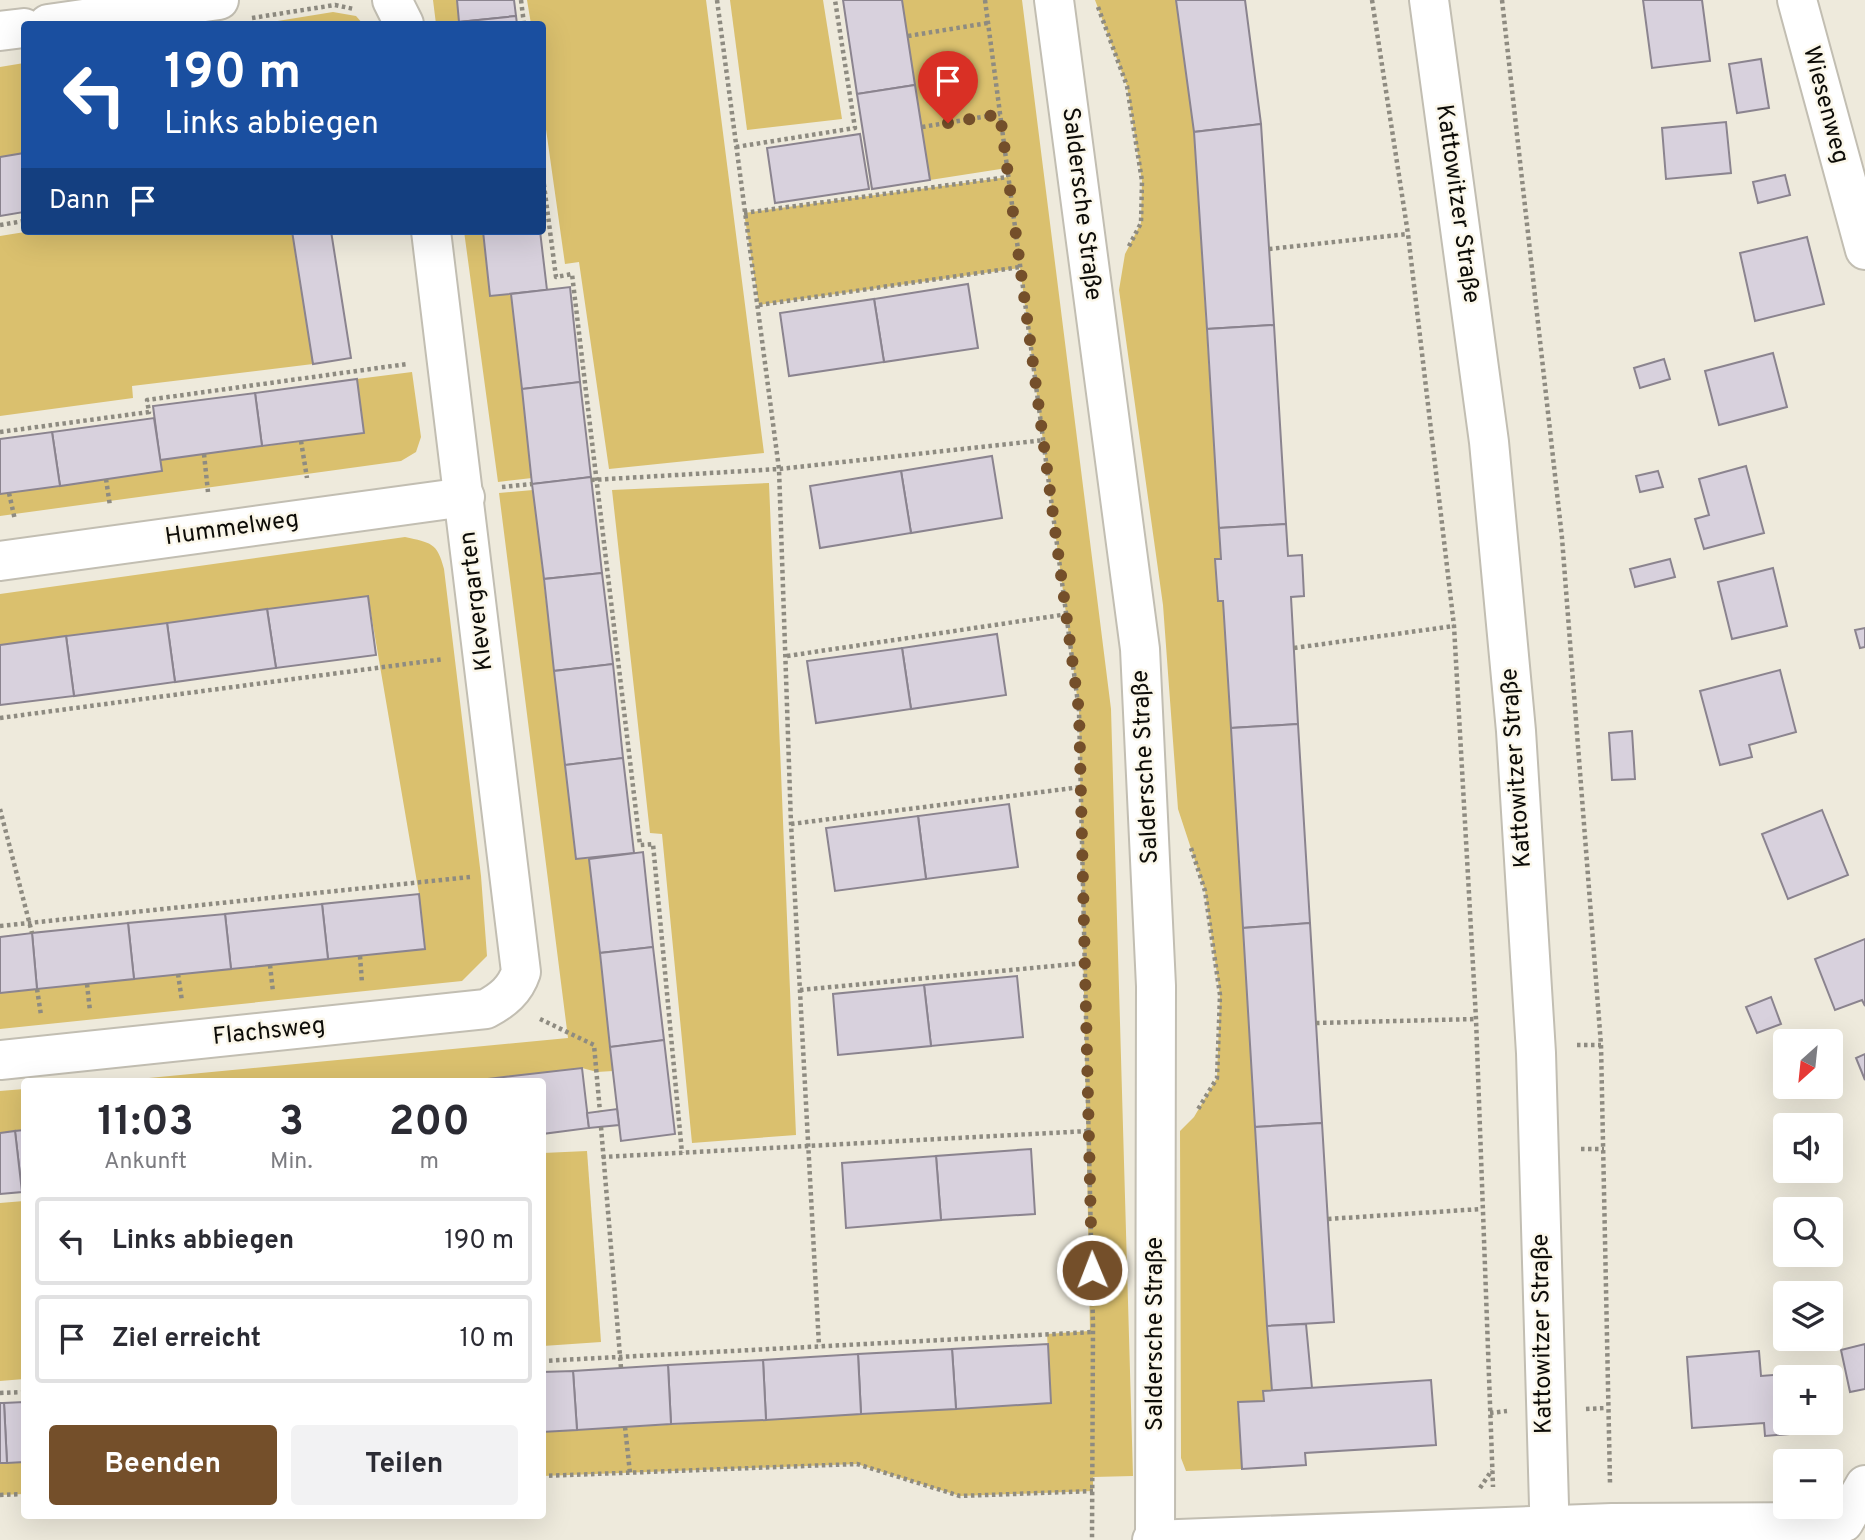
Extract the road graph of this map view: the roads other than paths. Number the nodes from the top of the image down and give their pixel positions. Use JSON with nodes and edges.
{"nodes":[{"id":1,"x":1054,"y":0,"type":"edge"},
{"id":2,"x":1429,"y":0,"type":"edge"},
{"id":3,"x":1797,"y":0,"type":"edge"},
{"id":4,"x":376,"y":5,"type":"edge"},
{"id":5,"x":230,"y":10,"type":"edge"},
{"id":6,"x":87,"y":21,"type":"edge"},
{"id":7,"x":400,"y":21,"type":"edge"},
{"id":8,"x":21,"y":28,"type":"edge"},
{"id":9,"x":0,"y":32,"type":"edge"},
{"id":10,"x":432,"y":235,"type":"edge"},
{"id":11,"x":1865,"y":250,"type":"edge"},
{"id":12,"x":478,"y":493,"type":"junction"},
{"id":13,"x":0,"y":561,"type":"edge"},
{"id":14,"x":521,"y":972,"type":"joint"},
{"id":15,"x":0,"y":1060,"type":"edge"},
{"id":16,"x":1865,"y":1485,"type":"edge"},
{"id":17,"x":1854,"y":1527,"type":"edge"},
{"id":18,"x":1549,"y":1533,"type":"edge"},
{"id":19,"x":1154,"y":1540,"type":"edge"}],
"edges":[{"from":1,"to":19,"type":"street","name":"Saldersche Straße"},
{"from":2,"to":18,"type":"street","name":"Kattowitzer Straße"},
{"from":3,"to":11,"type":"street","name":"Wiesenweg"},
{"from":4,"to":7,"type":"street"},
{"from":5,"to":6,"type":"street"},
{"from":8,"to":9,"type":"street"},
{"from":10,"to":12,"type":"street","name":"Klevergarten"},
{"from":12,"to":13,"type":"street","name":"Hummelweg"},
{"from":12,"to":14,"type":"street","name":"Klevergarten"},
{"from":14,"to":15,"type":"street","name":"Flachsweg"},
{"from":16,"to":17,"type":"street"},
{"from":17,"to":18,"type":"street"},
{"from":18,"to":19,"type":"street"}]}
